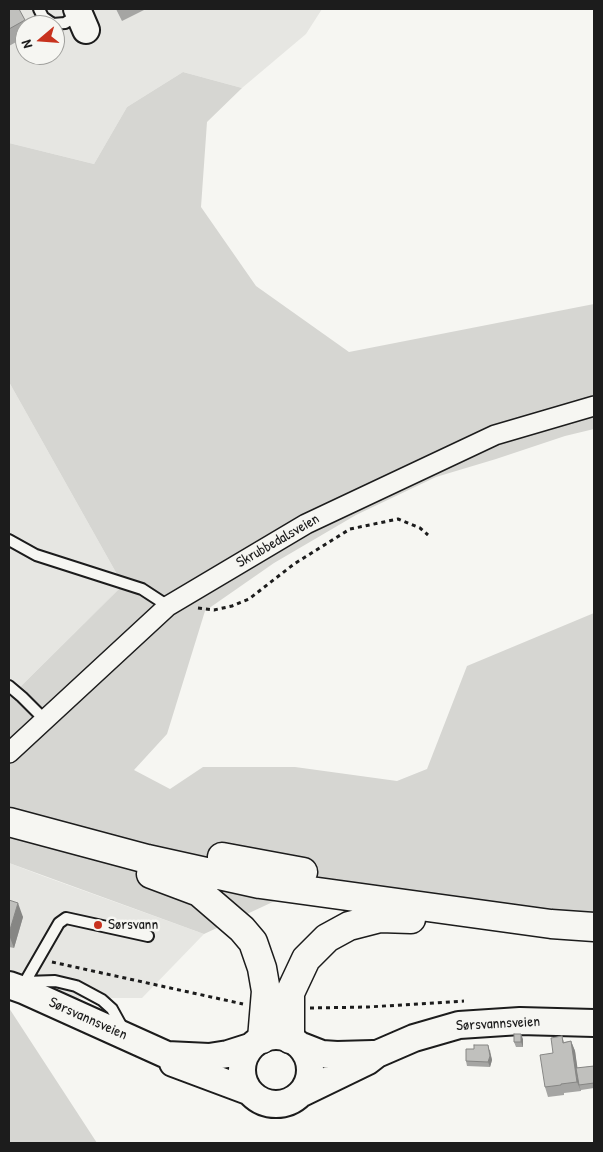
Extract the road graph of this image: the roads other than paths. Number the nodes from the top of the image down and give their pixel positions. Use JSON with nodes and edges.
{"nodes":[{"id":1,"x":39,"y":9,"type":"edge"},
{"id":2,"x":81,"y":18,"type":"edge"},
{"id":3,"x":594,"y":406,"type":"edge"},
{"id":4,"x":9,"y":540,"type":"edge"},
{"id":5,"x":168,"y":606,"type":"junction"},
{"id":6,"x":9,"y":686,"type":"edge"},
{"id":7,"x":45,"y":720,"type":"junction"},
{"id":8,"x":9,"y":754,"type":"edge"},
{"id":9,"x":9,"y":806,"type":"edge"},
{"id":10,"x":9,"y":822,"type":"edge"},
{"id":11,"x":37,"y":823,"type":"junction"},
{"id":12,"x":594,"y":910,"type":"edge"},
{"id":13,"x":551,"y":924,"type":"junction"},
{"id":14,"x":594,"y":927,"type":"edge"},
{"id":15,"x":148,"y":936,"type":"dead end"},
{"id":16,"x":19,"y":986,"type":"edge"},
{"id":17,"x":594,"y":1023,"type":"edge"},
{"id":18,"x":295,"y":1042,"type":"junction"},
{"id":19,"x":256,"y":1043,"type":"junction"},
{"id":20,"x":376,"y":1054,"type":"junction"},
{"id":21,"x":167,"y":1055,"type":"junction"},
{"id":22,"x":248,"y":1090,"type":"junction"},
{"id":23,"x":302,"y":1092,"type":"junction"}],
"edges":[{"from":1,"to":2,"type":"lane"},
{"from":3,"to":5,"type":"street","name":"Skrubbedalsveien"},
{"from":4,"to":5,"type":"lane"},
{"from":5,"to":7,"type":"street","name":"Skrubbedalsveien"},
{"from":6,"to":7,"type":"lane"},
{"from":7,"to":8,"type":"street","name":"Skrubbedalsveien"},
{"from":9,"to":11,"type":"highway"},
{"from":10,"to":11,"type":"highway"},
{"from":11,"to":12,"type":"highway"},
{"from":11,"to":13,"type":"highway"},
{"from":11,"to":19,"type":"highway"},
{"from":13,"to":14,"type":"highway"},
{"from":13,"to":18,"type":"highway"},
{"from":15,"to":16,"type":"lane"},
{"from":16,"to":21,"type":"main road","name":"Sørsvannsveien"},
{"from":17,"to":20,"type":"main road","name":"Sørsvannsveien"},
{"from":18,"to":19,"type":"main road"},
{"from":18,"to":20,"type":"main road","name":"Sørsvannsveien"},
{"from":18,"to":23,"type":"main road"},
{"from":19,"to":21,"type":"main road","name":"Sørsvannsveien"},
{"from":19,"to":22,"type":"main road"},
{"from":20,"to":23,"type":"main road","name":"Sørsvannsveien"},
{"from":21,"to":22,"type":"main road","name":"Sørsvannsveien"},
{"from":22,"to":23,"type":"main road"}]}
